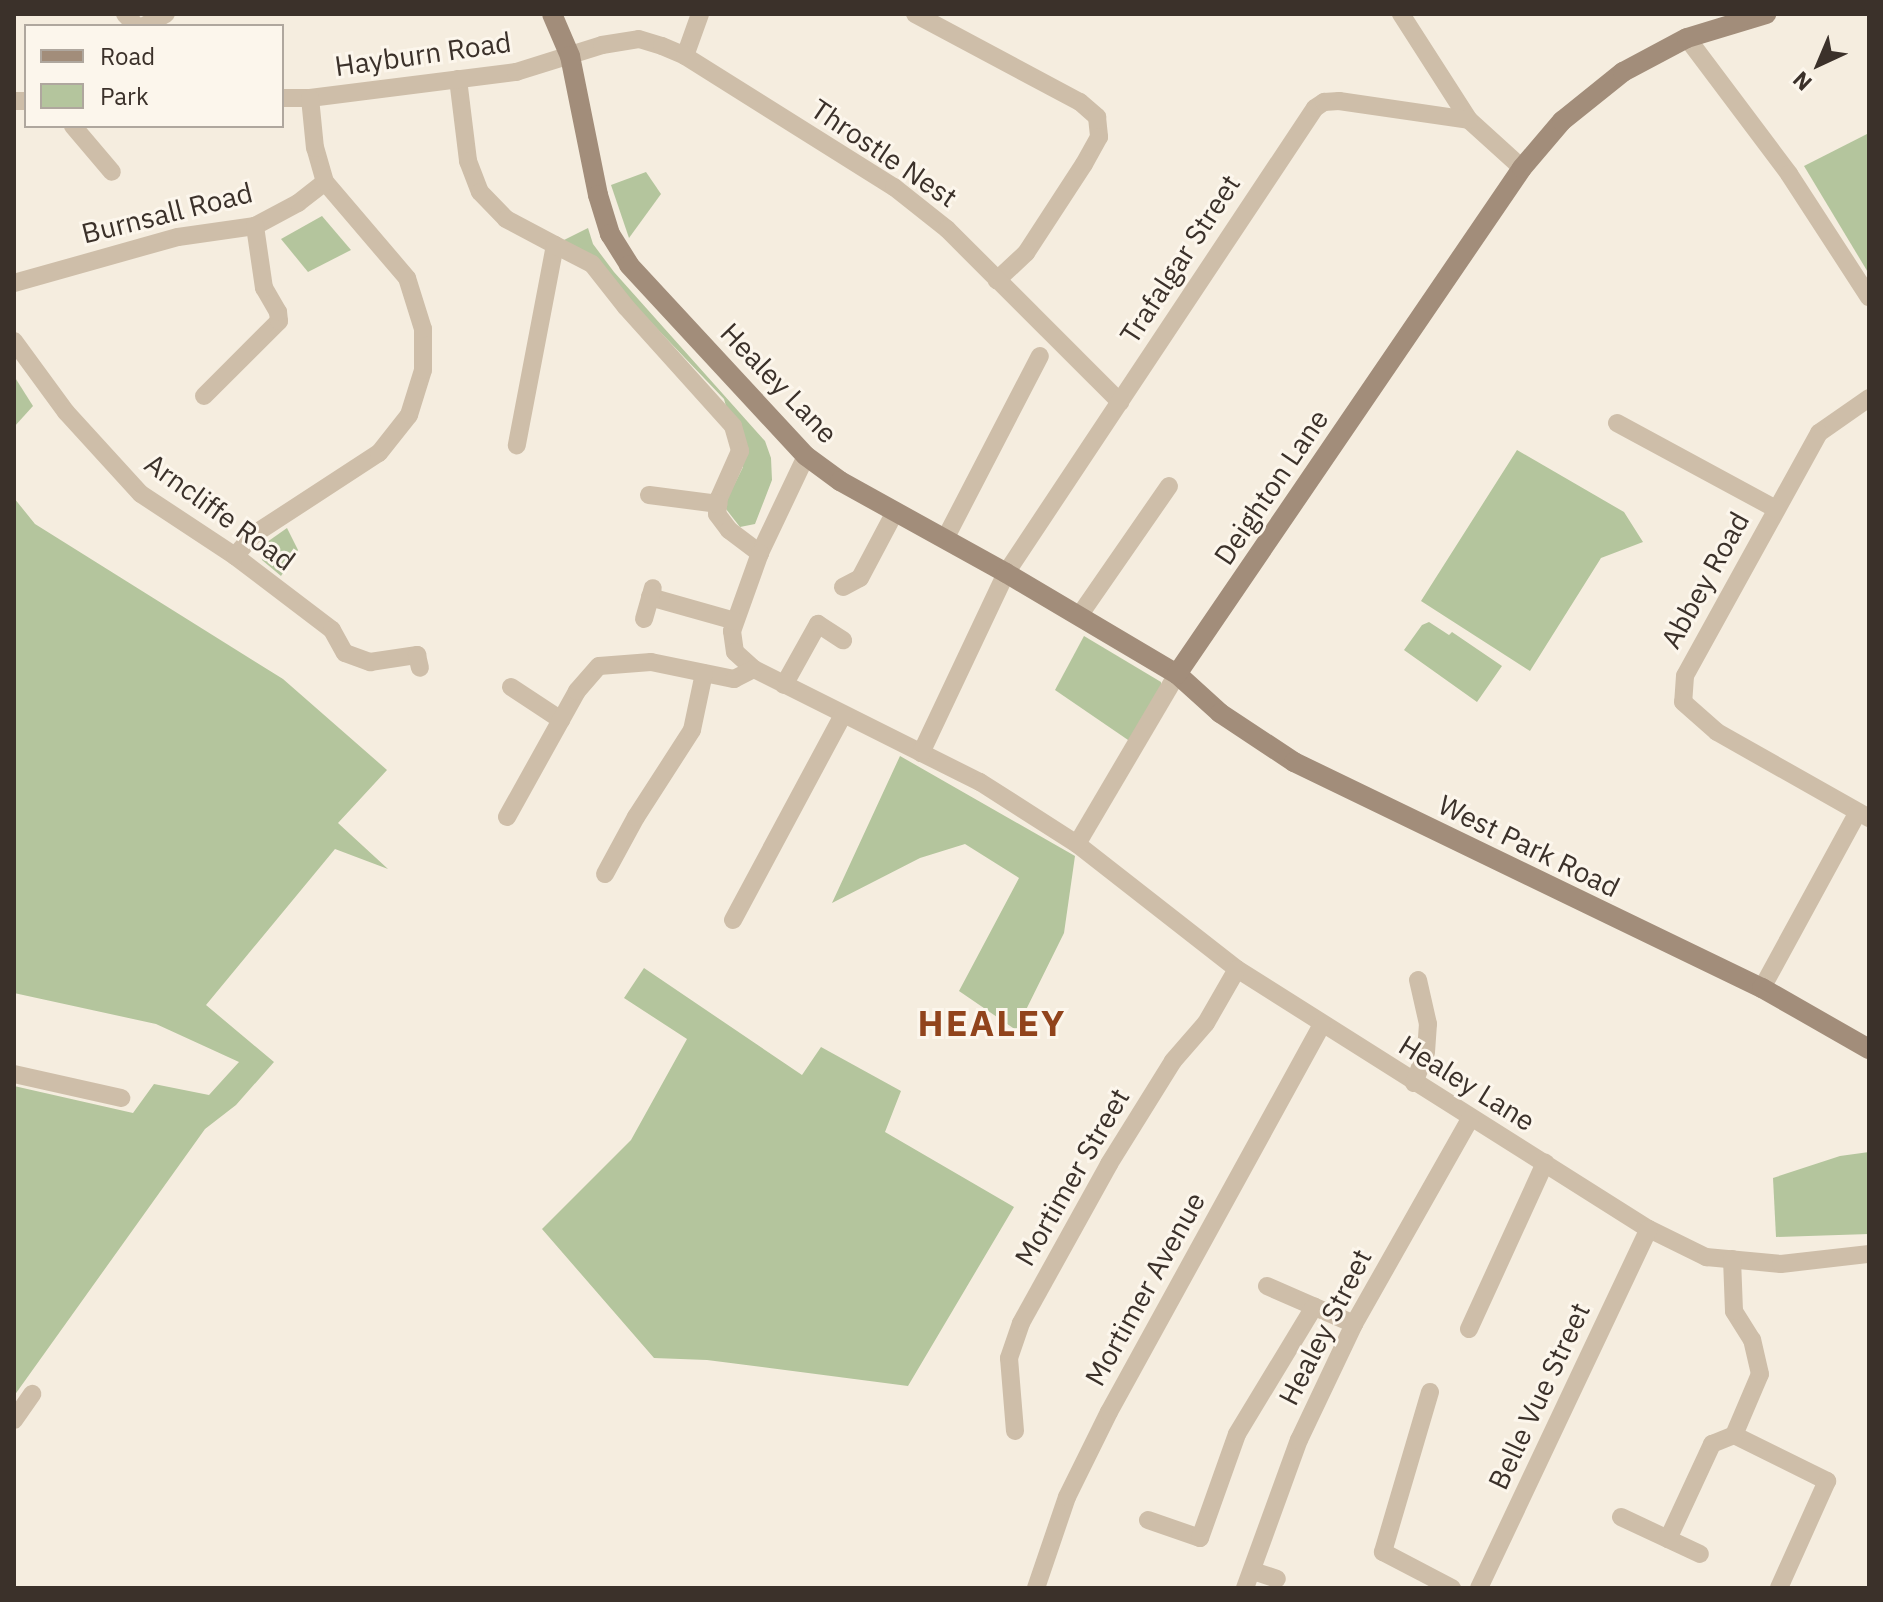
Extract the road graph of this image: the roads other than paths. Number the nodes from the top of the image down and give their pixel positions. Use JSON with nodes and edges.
{"nodes":[{"id":1,"x":166,"y":14,"type":"edge"},
{"id":2,"x":552,"y":14,"type":"edge"},
{"id":3,"x":700,"y":14,"type":"edge"},
{"id":4,"x":915,"y":14,"type":"edge"},
{"id":5,"x":1401,"y":14,"type":"edge"},
{"id":6,"x":1766,"y":14,"type":"edge"},
{"id":7,"x":148,"y":24,"type":"edge"},
{"id":8,"x":1687,"y":38,"type":"junction"},
{"id":9,"x":570,"y":56,"type":"junction"},
{"id":10,"x":685,"y":56,"type":"junction"},
{"id":11,"x":458,"y":79,"type":"junction"},
{"id":12,"x":284,"y":98,"type":"edge"},
{"id":13,"x":310,"y":98,"type":"junction"},
{"id":14,"x":1469,"y":120,"type":"junction"},
{"id":15,"x":75,"y":128,"type":"edge"},
{"id":16,"x":1522,"y":168,"type":"junction"},
{"id":17,"x":112,"y":172,"type":"dead end"},
{"id":18,"x":325,"y":182,"type":"junction"},
{"id":19,"x":255,"y":226,"type":"junction"},
{"id":20,"x":555,"y":245,"type":"junction"},
{"id":21,"x":997,"y":280,"type":"junction"},
{"id":22,"x":14,"y":283,"type":"edge"},
{"id":23,"x":1869,"y":297,"type":"edge"},
{"id":24,"x":14,"y":341,"type":"edge"},
{"id":25,"x":1040,"y":356,"type":"dead end"},
{"id":26,"x":204,"y":396,"type":"dead end"},
{"id":27,"x":1869,"y":398,"type":"edge"},
{"id":28,"x":1120,"y":402,"type":"junction"},
{"id":29,"x":1617,"y":423,"type":"dead end"},
{"id":30,"x":517,"y":445,"type":"dead end"},
{"id":31,"x":806,"y":456,"type":"junction"},
{"id":32,"x":1169,"y":486,"type":"dead end"},
{"id":33,"x":649,"y":495,"type":"dead end"},
{"id":34,"x":718,"y":504,"type":"junction"},
{"id":35,"x":1776,"y":509,"type":"junction"},
{"id":36,"x":895,"y":512,"type":"junction"},
{"id":37,"x":945,"y":539,"type":"junction"},
{"id":38,"x":760,"y":553,"type":"junction"},
{"id":39,"x":235,"y":556,"type":"junction"},
{"id":40,"x":1006,"y":573,"type":"junction"},
{"id":41,"x":843,"y":587,"type":"dead end"},
{"id":42,"x":1079,"y":616,"type":"junction"},
{"id":43,"x":644,"y":619,"type":"dead end"},
{"id":44,"x":735,"y":621,"type":"junction"},
{"id":45,"x":843,"y":640,"type":"dead end"},
{"id":46,"x":420,"y":668,"type":"dead end"},
{"id":47,"x":754,"y":669,"type":"junction"},
{"id":48,"x":704,"y":673,"type":"junction"},
{"id":49,"x":1177,"y":674,"type":"junction"},
{"id":50,"x":784,"y":685,"type":"junction"},
{"id":51,"x":511,"y":687,"type":"dead end"},
{"id":52,"x":843,"y":715,"type":"junction"},
{"id":53,"x":561,"y":720,"type":"junction"},
{"id":54,"x":921,"y":753,"type":"junction"},
{"id":55,"x":1863,"y":815,"type":"edge"},
{"id":56,"x":507,"y":817,"type":"dead end"},
{"id":57,"x":1077,"y":844,"type":"junction"},
{"id":58,"x":605,"y":874,"type":"dead end"},
{"id":59,"x":733,"y":920,"type":"dead end"},
{"id":60,"x":1237,"y":969,"type":"junction"},
{"id":61,"x":1418,"y":980,"type":"dead end"},
{"id":62,"x":1762,"y":988,"type":"junction"},
{"id":63,"x":1322,"y":1025,"type":"junction"},
{"id":64,"x":1869,"y":1049,"type":"edge"},
{"id":65,"x":14,"y":1074,"type":"edge"},
{"id":66,"x":1414,"y":1083,"type":"junction"},
{"id":67,"x":121,"y":1098,"type":"dead end"},
{"id":68,"x":1470,"y":1119,"type":"junction"},
{"id":69,"x":1545,"y":1163,"type":"junction"},
{"id":70,"x":1649,"y":1229,"type":"junction"},
{"id":71,"x":1869,"y":1254,"type":"edge"},
{"id":72,"x":1732,"y":1259,"type":"junction"},
{"id":73,"x":1267,"y":1286,"type":"dead end"},
{"id":74,"x":1314,"y":1307,"type":"junction"},
{"id":75,"x":1354,"y":1324,"type":"junction"},
{"id":76,"x":1469,"y":1329,"type":"dead end"},
{"id":77,"x":1430,"y":1392,"type":"dead end"},
{"id":78,"x":32,"y":1394,"type":"dead end"},
{"id":79,"x":14,"y":1420,"type":"edge"},
{"id":80,"x":1015,"y":1431,"type":"dead end"},
{"id":81,"x":1734,"y":1435,"type":"junction"},
{"id":82,"x":1621,"y":1517,"type":"dead end"},
{"id":83,"x":1148,"y":1520,"type":"dead end"},
{"id":84,"x":1668,"y":1539,"type":"junction"},
{"id":85,"x":1700,"y":1554,"type":"dead end"},
{"id":86,"x":1277,"y":1579,"type":"dead end"},
{"id":87,"x":1249,"y":1580,"type":"edge"},
{"id":88,"x":1036,"y":1588,"type":"edge"},
{"id":89,"x":1452,"y":1588,"type":"edge"},
{"id":90,"x":1479,"y":1588,"type":"edge"},
{"id":91,"x":1779,"y":1588,"type":"edge"}],
"edges":[{"from":1,"to":7,"type":"street"},
{"from":2,"to":9,"type":"main road","name":"Healey Lane"},
{"from":3,"to":10,"type":"street"},
{"from":4,"to":21,"type":"street"},
{"from":5,"to":14,"type":"street"},
{"from":6,"to":8,"type":"main road","name":"Deighton Lane"},
{"from":8,"to":16,"type":"main road","name":"Deighton Lane"},
{"from":8,"to":23,"type":"street"},
{"from":9,"to":10,"type":"street","name":"Throstle Nest"},
{"from":9,"to":11,"type":"street","name":"Hayburn Road"},
{"from":9,"to":31,"type":"main road","name":"Healey Lane"},
{"from":10,"to":21,"type":"street","name":"Throstle Nest"},
{"from":11,"to":13,"type":"street","name":"Hayburn Road"},
{"from":11,"to":20,"type":"street"},
{"from":12,"to":13,"type":"street","name":"Hayburn Road"},
{"from":13,"to":18,"type":"street"},
{"from":14,"to":16,"type":"street"},
{"from":14,"to":28,"type":"street","name":"Trafalgar Street"},
{"from":15,"to":17,"type":"street"},
{"from":16,"to":49,"type":"main road","name":"Deighton Lane"},
{"from":18,"to":19,"type":"street","name":"Burnsall Road"},
{"from":18,"to":39,"type":"street"},
{"from":19,"to":22,"type":"street","name":"Burnsall Road"},
{"from":19,"to":26,"type":"street"},
{"from":20,"to":30,"type":"street"},
{"from":20,"to":34,"type":"street"},
{"from":21,"to":28,"type":"street","name":"Throstle Nest"},
{"from":24,"to":39,"type":"street","name":"Arncliffe Road"},
{"from":25,"to":37,"type":"street"},
{"from":27,"to":35,"type":"street","name":"Abbey Road"},
{"from":28,"to":40,"type":"street","name":"Trafalgar Street"},
{"from":29,"to":35,"type":"street"},
{"from":31,"to":36,"type":"main road","name":"Healey Lane"},
{"from":31,"to":38,"type":"street"},
{"from":32,"to":42,"type":"street"},
{"from":33,"to":34,"type":"street"},
{"from":34,"to":38,"type":"street"},
{"from":35,"to":55,"type":"street","name":"Abbey Road"},
{"from":36,"to":37,"type":"main road","name":"Healey Lane"},
{"from":36,"to":41,"type":"street"},
{"from":37,"to":40,"type":"main road","name":"Healey Lane"},
{"from":38,"to":44,"type":"street"},
{"from":39,"to":46,"type":"street","name":"Arncliffe Road"},
{"from":40,"to":42,"type":"main road","name":"Healey Lane"},
{"from":40,"to":54,"type":"street","name":"Trafalgar Street"},
{"from":42,"to":49,"type":"main road","name":"Healey Lane"},
{"from":43,"to":44,"type":"street"},
{"from":44,"to":47,"type":"street"},
{"from":45,"to":50,"type":"street"},
{"from":47,"to":48,"type":"street"},
{"from":47,"to":50,"type":"street","name":"Healey Lane"},
{"from":48,"to":53,"type":"street"},
{"from":48,"to":58,"type":"street"},
{"from":49,"to":57,"type":"street","name":"Deighton Lane"},
{"from":49,"to":62,"type":"main road","name":"West Park Road"},
{"from":50,"to":52,"type":"street","name":"Healey Lane"},
{"from":51,"to":53,"type":"street"},
{"from":52,"to":54,"type":"street","name":"Healey Lane"},
{"from":52,"to":59,"type":"street"},
{"from":53,"to":56,"type":"street"},
{"from":54,"to":57,"type":"street","name":"Healey Lane"},
{"from":55,"to":62,"type":"street"},
{"from":57,"to":60,"type":"street","name":"Healey Lane"},
{"from":60,"to":63,"type":"street","name":"Healey Lane"},
{"from":60,"to":80,"type":"street","name":"Mortimer Street"},
{"from":61,"to":66,"type":"street"},
{"from":62,"to":64,"type":"main road","name":"West Park Road"},
{"from":63,"to":66,"type":"street","name":"Healey Lane"},
{"from":63,"to":88,"type":"street","name":"Mortimer Avenue"},
{"from":65,"to":67,"type":"street"},
{"from":66,"to":68,"type":"street","name":"Healey Lane"},
{"from":68,"to":69,"type":"street","name":"Healey Lane"},
{"from":68,"to":75,"type":"street","name":"Healey Street"},
{"from":69,"to":70,"type":"street","name":"Healey Lane"},
{"from":69,"to":76,"type":"street"},
{"from":70,"to":72,"type":"street","name":"Healey Lane"},
{"from":70,"to":90,"type":"street","name":"Belle Vue Street"},
{"from":71,"to":72,"type":"street","name":"Healey Lane"},
{"from":72,"to":81,"type":"street"},
{"from":73,"to":74,"type":"street"},
{"from":74,"to":75,"type":"street"},
{"from":74,"to":83,"type":"street"},
{"from":75,"to":87,"type":"street","name":"Healey Street"},
{"from":77,"to":89,"type":"street"},
{"from":78,"to":79,"type":"street"},
{"from":81,"to":84,"type":"street"},
{"from":81,"to":91,"type":"street"},
{"from":82,"to":84,"type":"street"},
{"from":84,"to":85,"type":"street"},
{"from":86,"to":87,"type":"street","name":"Healey Street"}]}
